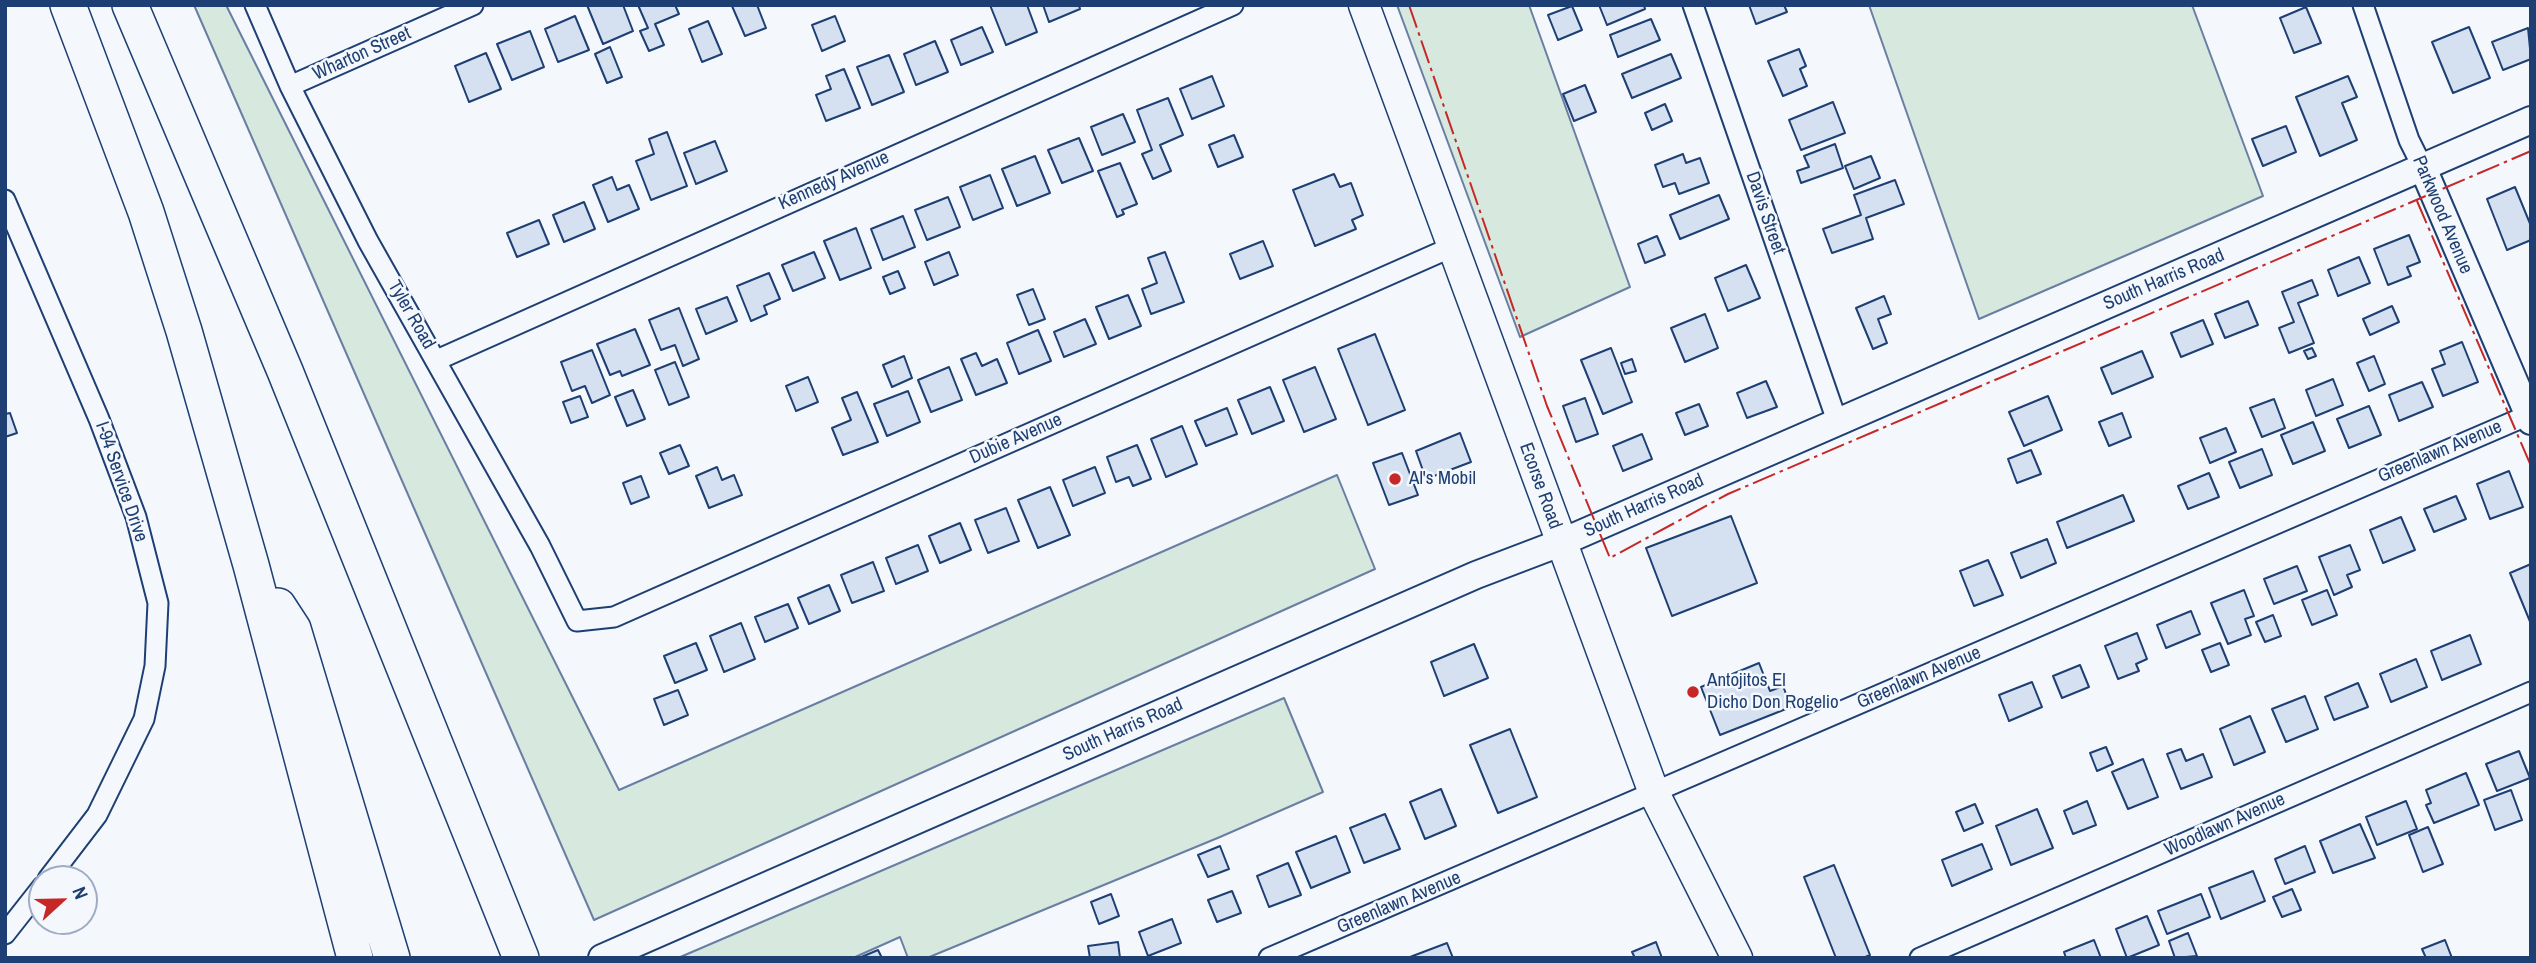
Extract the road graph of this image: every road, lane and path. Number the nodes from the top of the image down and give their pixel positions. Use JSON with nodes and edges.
{"nodes":[{"id":1,"x":68,"y":5,"type":"edge"},
{"id":2,"x":130,"y":5,"type":"edge"},
{"id":3,"x":255,"y":5,"type":"edge"},
{"id":4,"x":473,"y":5,"type":"edge"},
{"id":5,"x":1233,"y":5,"type":"edge"},
{"id":6,"x":1364,"y":5,"type":"edge"},
{"id":7,"x":1693,"y":5,"type":"edge"},
{"id":8,"x":2363,"y":5,"type":"edge"},
{"id":9,"x":290,"y":86,"type":"junction"},
{"id":10,"x":2531,"y":120,"type":"edge"},
{"id":11,"x":2423,"y":168,"type":"junction"},
{"id":12,"x":5,"y":201,"type":"edge"},
{"id":13,"x":1452,"y":247,"type":"junction"},
{"id":14,"x":437,"y":359,"type":"junction"},
{"id":15,"x":2530,"y":417,"type":"edge"},
{"id":16,"x":1837,"y":421,"type":"junction"},
{"id":17,"x":1560,"y":543,"type":"junction"},
{"id":18,"x":251,"y":565,"type":"junction"},
{"id":19,"x":577,"y":621,"type":"joint"},
{"id":20,"x":2531,"y":692,"type":"edge"},
{"id":21,"x":1654,"y":793,"type":"junction"},
{"id":22,"x":59,"y":865,"type":"edge"},
{"id":23,"x":28,"y":905,"type":"edge"},
{"id":24,"x":501,"y":910,"type":"junction"},
{"id":25,"x":5,"y":934,"type":"edge"},
{"id":26,"x":355,"y":958,"type":"edge"},
{"id":27,"x":392,"y":958,"type":"edge"},
{"id":28,"x":521,"y":958,"type":"edge"},
{"id":29,"x":541,"y":958,"type":"edge"},
{"id":30,"x":602,"y":958,"type":"edge"},
{"id":31,"x":1269,"y":958,"type":"edge"},
{"id":32,"x":1737,"y":958,"type":"edge"},
{"id":33,"x":1920,"y":958,"type":"edge"}],
"edges":[{"from":1,"to":18,"type":"highway"},
{"from":2,"to":24,"type":"highway"},
{"from":3,"to":9,"type":"street","name":"Tyler Road"},
{"from":4,"to":9,"type":"street","name":"Wharton Street"},
{"from":5,"to":14,"type":"street","name":"Kennedy Avenue"},
{"from":6,"to":13,"type":"main road","name":"Ecorse Road"},
{"from":7,"to":16,"type":"street","name":"Davis Street"},
{"from":8,"to":11,"type":"street","name":"Parkwood Avenue"},
{"from":9,"to":14,"type":"street","name":"Tyler Road"},
{"from":10,"to":11,"type":"street","name":"South Harris Road"},
{"from":11,"to":15,"type":"street","name":"Parkwood Avenue"},
{"from":11,"to":16,"type":"street","name":"South Harris Road"},
{"from":12,"to":22,"type":"street","name":"I-94 Service Drive"},
{"from":13,"to":17,"type":"main road","name":"Ecorse Road"},
{"from":13,"to":19,"type":"street","name":"Dubie Avenue"},
{"from":14,"to":19,"type":"street","name":"Tyler Road"},
{"from":15,"to":21,"type":"street","name":"Greenlawn Avenue"},
{"from":16,"to":17,"type":"street","name":"South Harris Road"},
{"from":17,"to":21,"type":"main road","name":"Ecorse Road"},
{"from":17,"to":30,"type":"street","name":"South Harris Road"},
{"from":18,"to":26,"type":"highway"},
{"from":18,"to":27,"type":"highway"},
{"from":20,"to":33,"type":"street","name":"Woodlawn Avenue"},
{"from":21,"to":31,"type":"street","name":"Greenlawn Avenue"},
{"from":21,"to":32,"type":"main road","name":"Ecorse Road"},
{"from":23,"to":25,"type":"street"},
{"from":24,"to":28,"type":"highway"},
{"from":24,"to":29,"type":"highway"}]}
